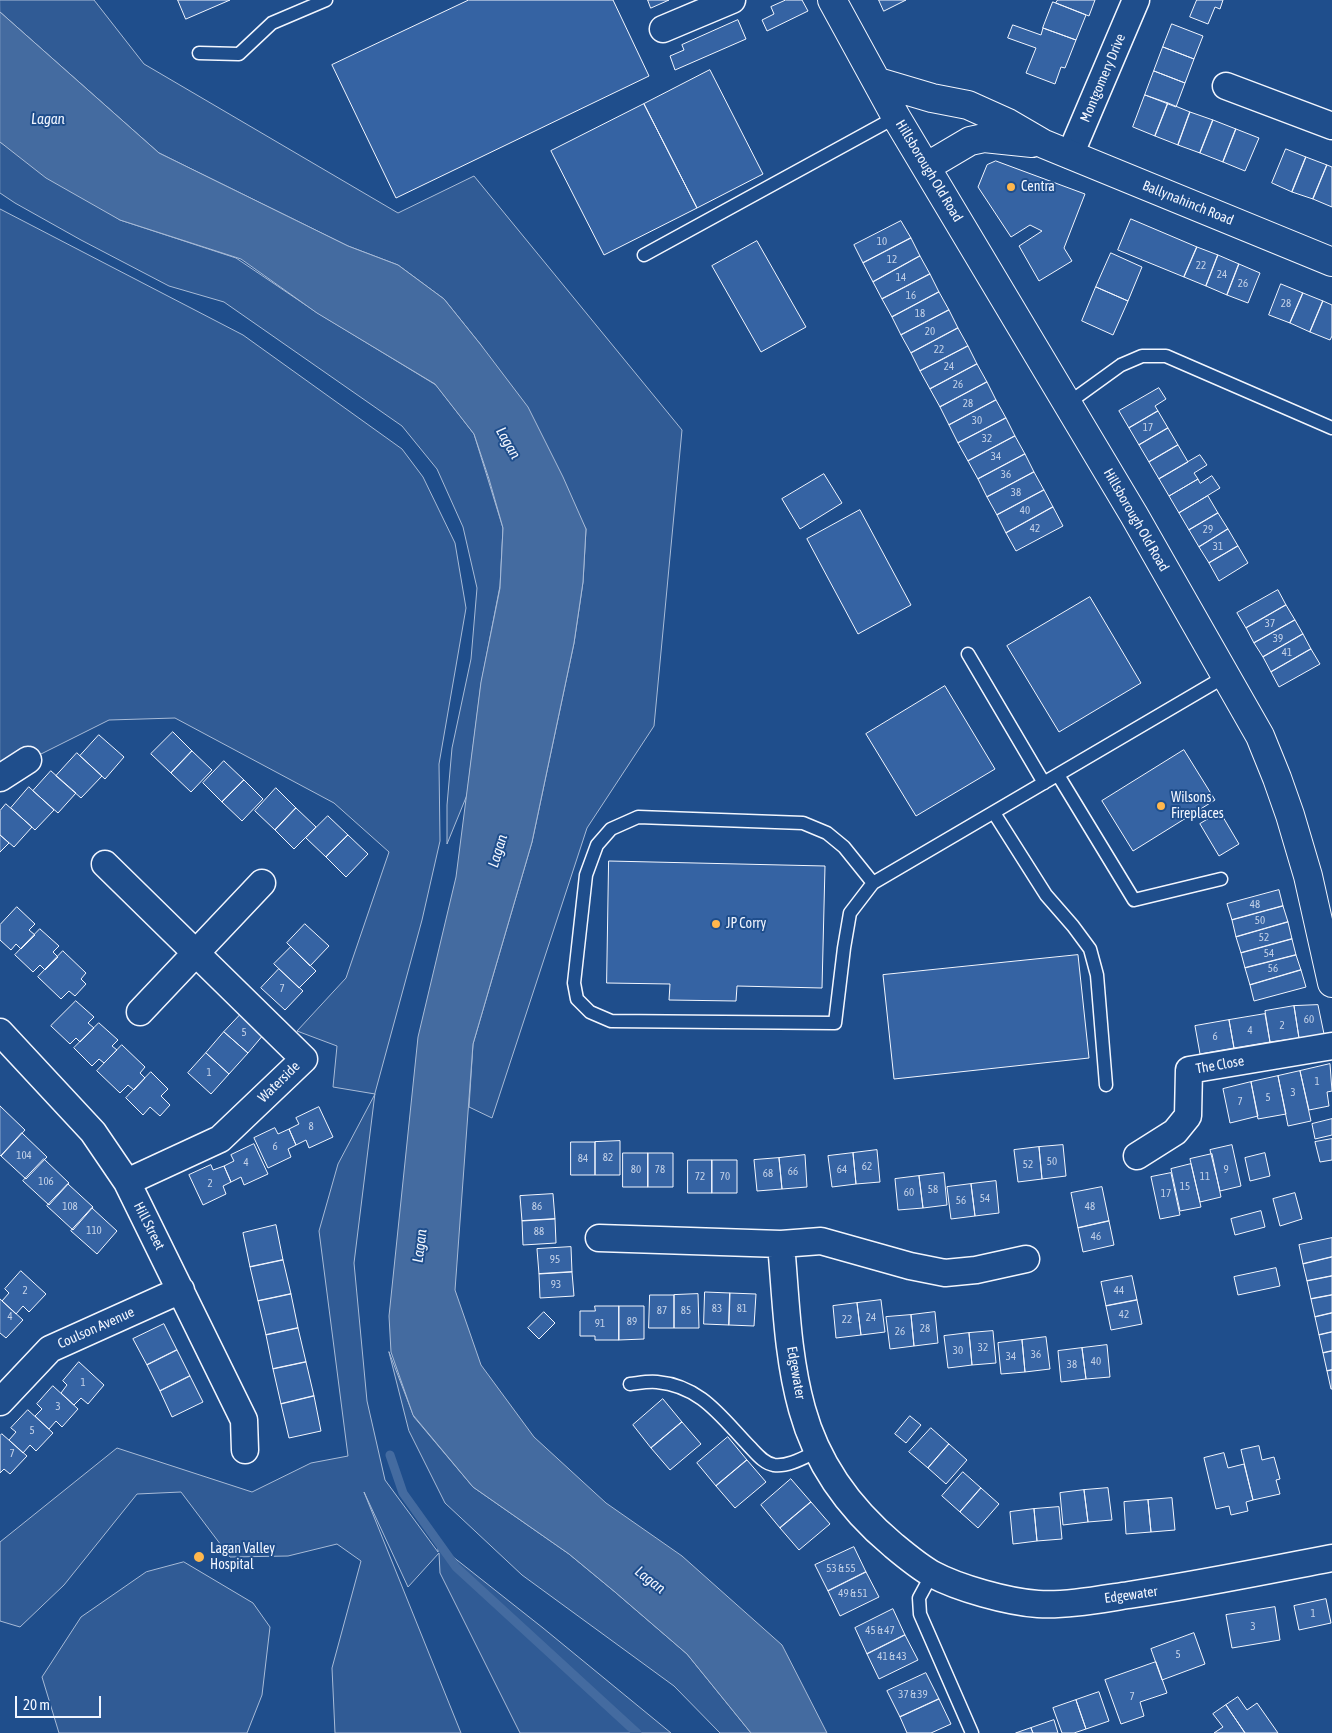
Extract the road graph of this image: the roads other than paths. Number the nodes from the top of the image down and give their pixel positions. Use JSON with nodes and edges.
{"nodes":[{"id":1,"x":326,"y":0,"type":"edge"},
{"id":2,"x":732,"y":0,"type":"edge"},
{"id":3,"x":832,"y":0,"type":"edge"},
{"id":4,"x":1136,"y":0,"type":"edge"},
{"id":5,"x":663,"y":29,"type":"dead end"},
{"id":6,"x":199,"y":53,"type":"dead end"},
{"id":7,"x":878,"y":82,"type":"junction"},
{"id":8,"x":1226,"y":86,"type":"dead end"},
{"id":9,"x":896,"y":117,"type":"junction"},
{"id":10,"x":1332,"y":126,"type":"edge"},
{"id":11,"x":1044,"y":144,"type":"junction"},
{"id":12,"x":1070,"y":155,"type":"junction"},
{"id":13,"x":926,"y":167,"type":"junction"},
{"id":14,"x":644,"y":255,"type":"dead end"},
{"id":15,"x":1332,"y":262,"type":"edge"},
{"id":16,"x":1067,"y":404,"type":"junction"},
{"id":17,"x":1332,"y":428,"type":"edge"},
{"id":18,"x":968,"y":654,"type":"dead end"},
{"id":19,"x":1226,"y":676,"type":"junction"},
{"id":20,"x":28,"y":760,"type":"dead end"},
{"id":21,"x":1058,"y":775,"type":"junction"},
{"id":22,"x":0,"y":778,"type":"edge"},
{"id":23,"x":1044,"y":783,"type":"junction"},
{"id":24,"x":994,"y":813,"type":"junction"},
{"id":25,"x":104,"y":864,"type":"dead end"},
{"id":26,"x":1221,"y":879,"type":"dead end"},
{"id":27,"x":262,"y":883,"type":"dead end"},
{"id":28,"x":874,"y":883,"type":"junction"},
{"id":29,"x":1327,"y":937,"type":"edge"},
{"id":30,"x":196,"y":953,"type":"junction"},
{"id":31,"x":1332,"y":983,"type":"edge"},
{"id":32,"x":140,"y":1012,"type":"dead end"},
{"id":33,"x":0,"y":1032,"type":"edge"},
{"id":34,"x":1332,"y":1046,"type":"edge"},
{"id":35,"x":1106,"y":1085,"type":"dead end"},
{"id":36,"x":1137,"y":1156,"type":"dead end"},
{"id":37,"x":127,"y":1182,"type":"junction"},
{"id":38,"x":599,"y":1238,"type":"dead end"},
{"id":39,"x":781,"y":1244,"type":"junction"},
{"id":40,"x":1026,"y":1259,"type":"dead end"},
{"id":41,"x":181,"y":1290,"type":"junction"},
{"id":42,"x":630,"y":1384,"type":"dead end"},
{"id":43,"x":0,"y":1402,"type":"edge"},
{"id":44,"x":245,"y":1450,"type":"dead end"},
{"id":45,"x":818,"y":1451,"type":"junction"},
{"id":46,"x":1332,"y":1558,"type":"edge"},
{"id":47,"x":932,"y":1574,"type":"junction"},
{"id":48,"x":972,"y":1733,"type":"edge"}],
"edges":[{"from":1,"to":6,"type":"lane"},
{"from":2,"to":5,"type":"street"},
{"from":3,"to":7,"type":"street","name":"Hillsborough Old Road"},
{"from":4,"to":12,"type":"street","name":"Montgomery Drive"},
{"from":7,"to":9,"type":"street","name":"Hillsborough Old Road"},
{"from":7,"to":11,"type":"street","name":"Ballynahinch Road"},
{"from":8,"to":10,"type":"street"},
{"from":9,"to":13,"type":"street","name":"Hillsborough Old Road"},
{"from":9,"to":14,"type":"lane"},
{"from":11,"to":12,"type":"street","name":"Ballynahinch Road"},
{"from":11,"to":13,"type":"street","name":"Ballynahinch Road"},
{"from":12,"to":15,"type":"street","name":"Ballynahinch Road"},
{"from":13,"to":16,"type":"street","name":"Hillsborough Old Road"},
{"from":16,"to":17,"type":"lane"},
{"from":16,"to":19,"type":"street","name":"Hillsborough Old Road"},
{"from":18,"to":23,"type":"lane"},
{"from":19,"to":21,"type":"lane"},
{"from":19,"to":29,"type":"street","name":"Hillsborough Old Road"},
{"from":20,"to":22,"type":"street"},
{"from":21,"to":23,"type":"lane"},
{"from":21,"to":26,"type":"lane"},
{"from":23,"to":24,"type":"lane"},
{"from":24,"to":28,"type":"lane"},
{"from":24,"to":35,"type":"lane"},
{"from":25,"to":30,"type":"street","name":"Waterside"},
{"from":27,"to":30,"type":"street"},
{"from":28,"to":28,"type":"lane"},
{"from":29,"to":31,"type":"street","name":"Hillsborough Old Road"},
{"from":30,"to":32,"type":"street"},
{"from":30,"to":37,"type":"street","name":"Waterside"},
{"from":33,"to":37,"type":"street","name":"Hill Street"},
{"from":34,"to":36,"type":"street","name":"The Close"},
{"from":37,"to":41,"type":"street","name":"Hill Street"},
{"from":38,"to":39,"type":"street"},
{"from":39,"to":40,"type":"street"},
{"from":39,"to":45,"type":"street","name":"Edgewater"},
{"from":41,"to":43,"type":"street","name":"Coulson Avenue"},
{"from":41,"to":44,"type":"street","name":"Hill Street"},
{"from":42,"to":45,"type":"lane"},
{"from":45,"to":47,"type":"street","name":"Edgewater"},
{"from":46,"to":47,"type":"street","name":"Edgewater"},
{"from":47,"to":48,"type":"lane"}]}
